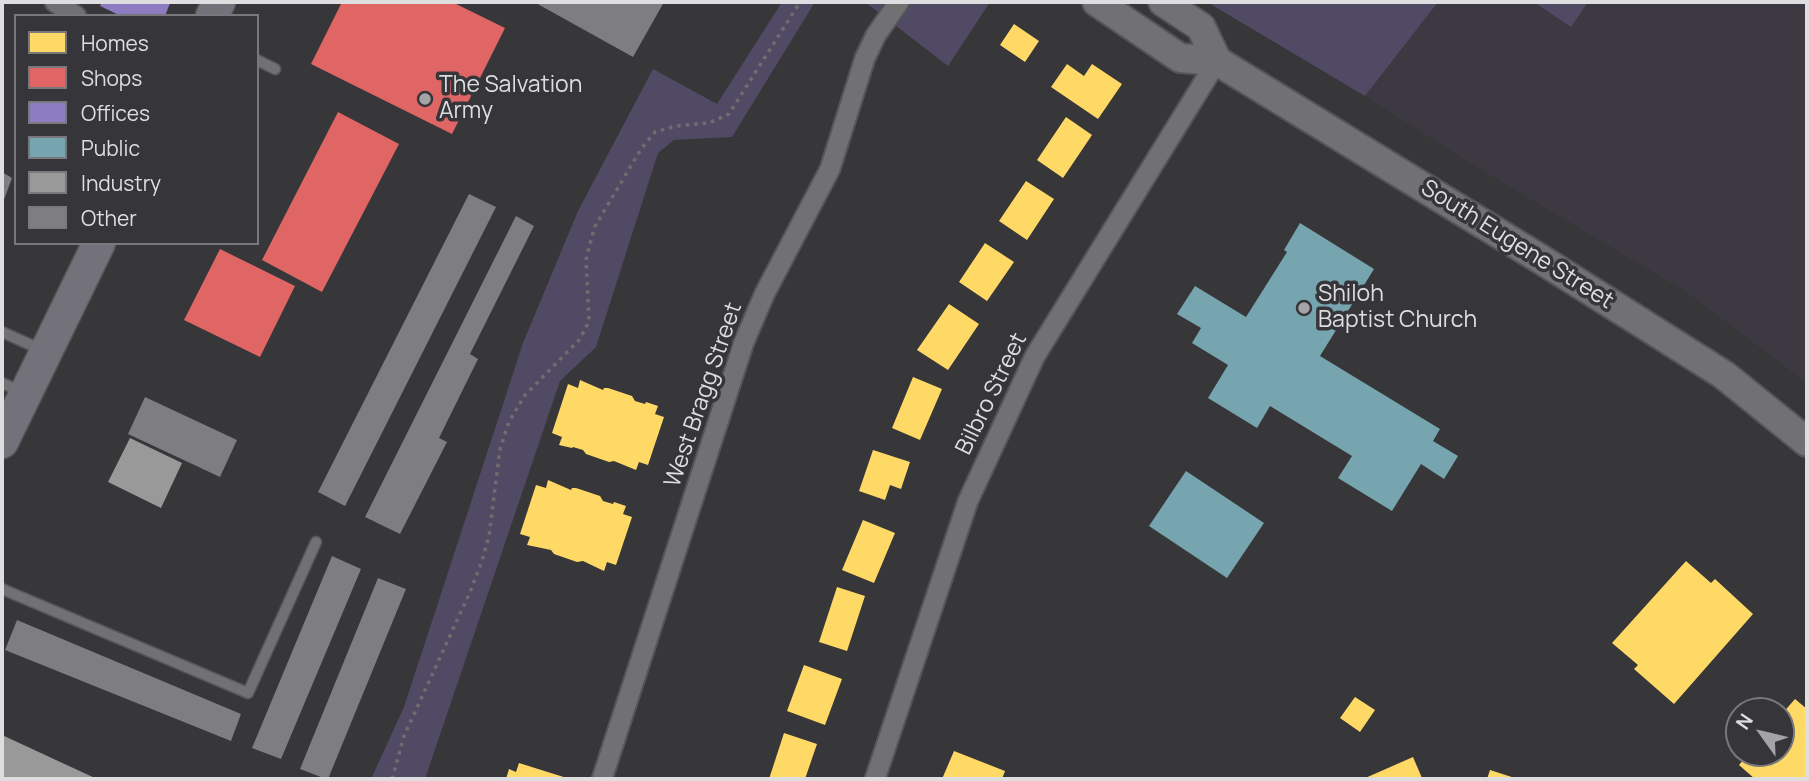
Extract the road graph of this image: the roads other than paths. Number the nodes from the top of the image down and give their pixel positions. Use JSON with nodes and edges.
{"nodes":[{"id":1,"x":55,"y":2,"type":"edge"},
{"id":2,"x":899,"y":2,"type":"edge"},
{"id":3,"x":1097,"y":2,"type":"edge"},
{"id":4,"x":1163,"y":2,"type":"edge"},
{"id":5,"x":73,"y":14,"type":"edge"},
{"id":6,"x":259,"y":61,"type":"edge"},
{"id":7,"x":1217,"y":61,"type":"junction"},
{"id":8,"x":275,"y":69,"type":"dead end"},
{"id":9,"x":98,"y":245,"type":"edge"},
{"id":10,"x":2,"y":332,"type":"edge"},
{"id":11,"x":46,"y":352,"type":"junction"},
{"id":12,"x":14,"y":388,"type":"edge"},
{"id":13,"x":2,"y":442,"type":"edge"},
{"id":14,"x":1807,"y":442,"type":"edge"},
{"id":15,"x":316,"y":542,"type":"dead end"},
{"id":16,"x":2,"y":589,"type":"edge"},
{"id":17,"x":602,"y":779,"type":"edge"},
{"id":18,"x":875,"y":779,"type":"edge"}],
"edges":[{"from":1,"to":5,"type":"street"},
{"from":2,"to":17,"type":"street","name":"West Bragg Street"},
{"from":3,"to":7,"type":"main road","name":"South Eugene Street"},
{"from":4,"to":7,"type":"main road"},
{"from":6,"to":8,"type":"lane"},
{"from":7,"to":14,"type":"main road","name":"South Eugene Street"},
{"from":7,"to":18,"type":"street","name":"Bilbro Street"},
{"from":9,"to":11,"type":"main road"},
{"from":10,"to":11,"type":"lane"},
{"from":11,"to":12,"type":"main road"},
{"from":12,"to":13,"type":"main road"},
{"from":15,"to":16,"type":"lane"}]}
